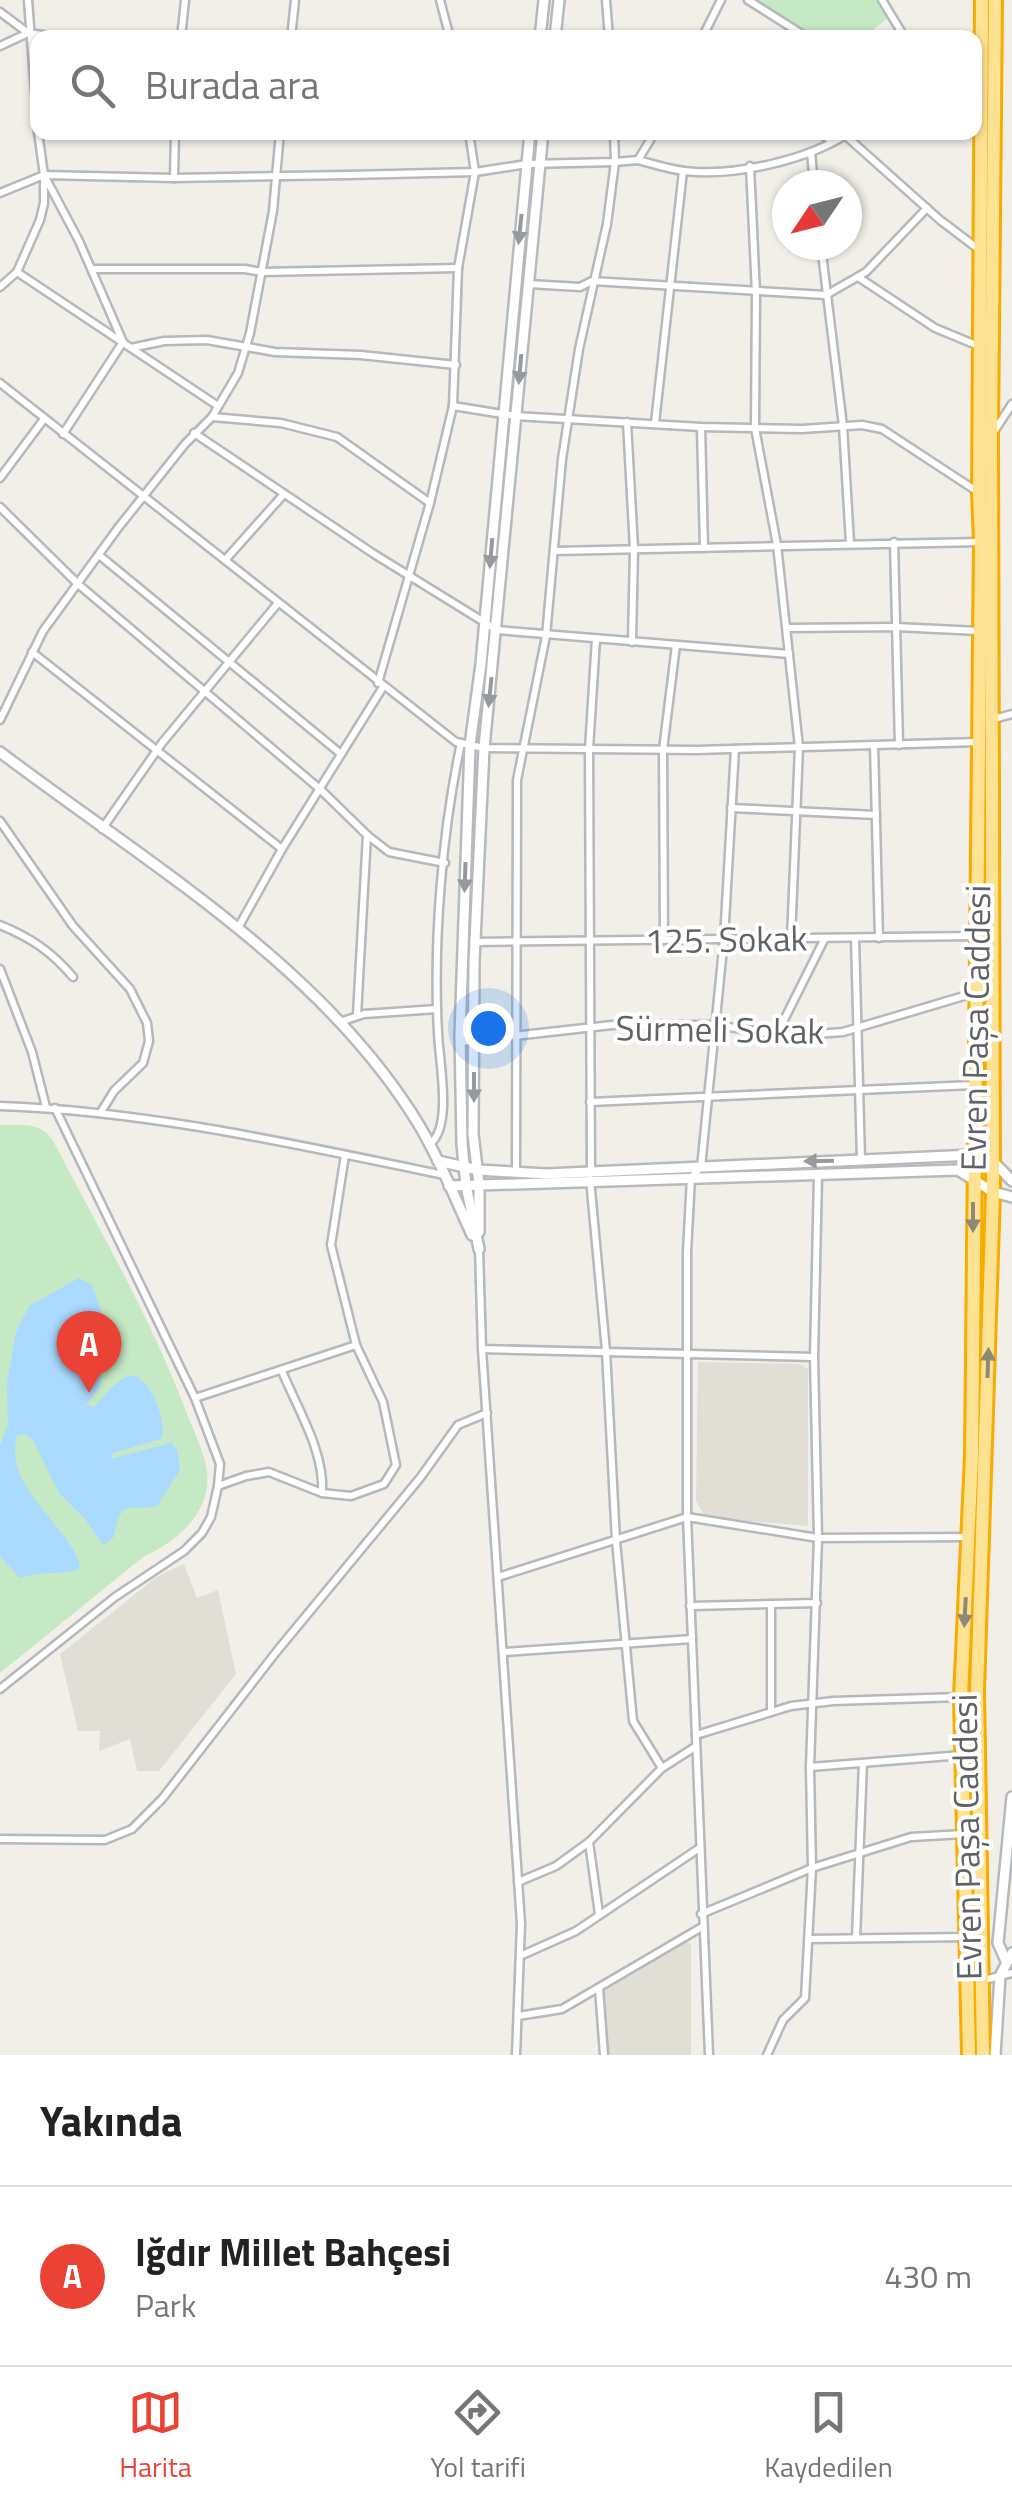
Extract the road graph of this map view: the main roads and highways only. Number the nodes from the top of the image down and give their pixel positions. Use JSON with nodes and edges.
{"nodes":[{"id":1,"x":982,"y":0,"type":"edge"},
{"id":2,"x":995,"y":0,"type":"edge"},
{"id":3,"x":980,"y":30,"type":"edge"},
{"id":4,"x":980,"y":140,"type":"edge"},
{"id":5,"x":969,"y":2055,"type":"edge"},
{"id":6,"x":982,"y":2055,"type":"edge"}],
"edges":[{"from":1,"to":3,"type":"highway","name":"Evren Paşa Caddesi"},
{"from":6,"to":2,"type":"highway","name":"Evren Paşa Caddesi","one_way":true},
{"from":4,"to":5,"type":"highway","name":"Evren Paşa Caddesi","one_way":true}]}
